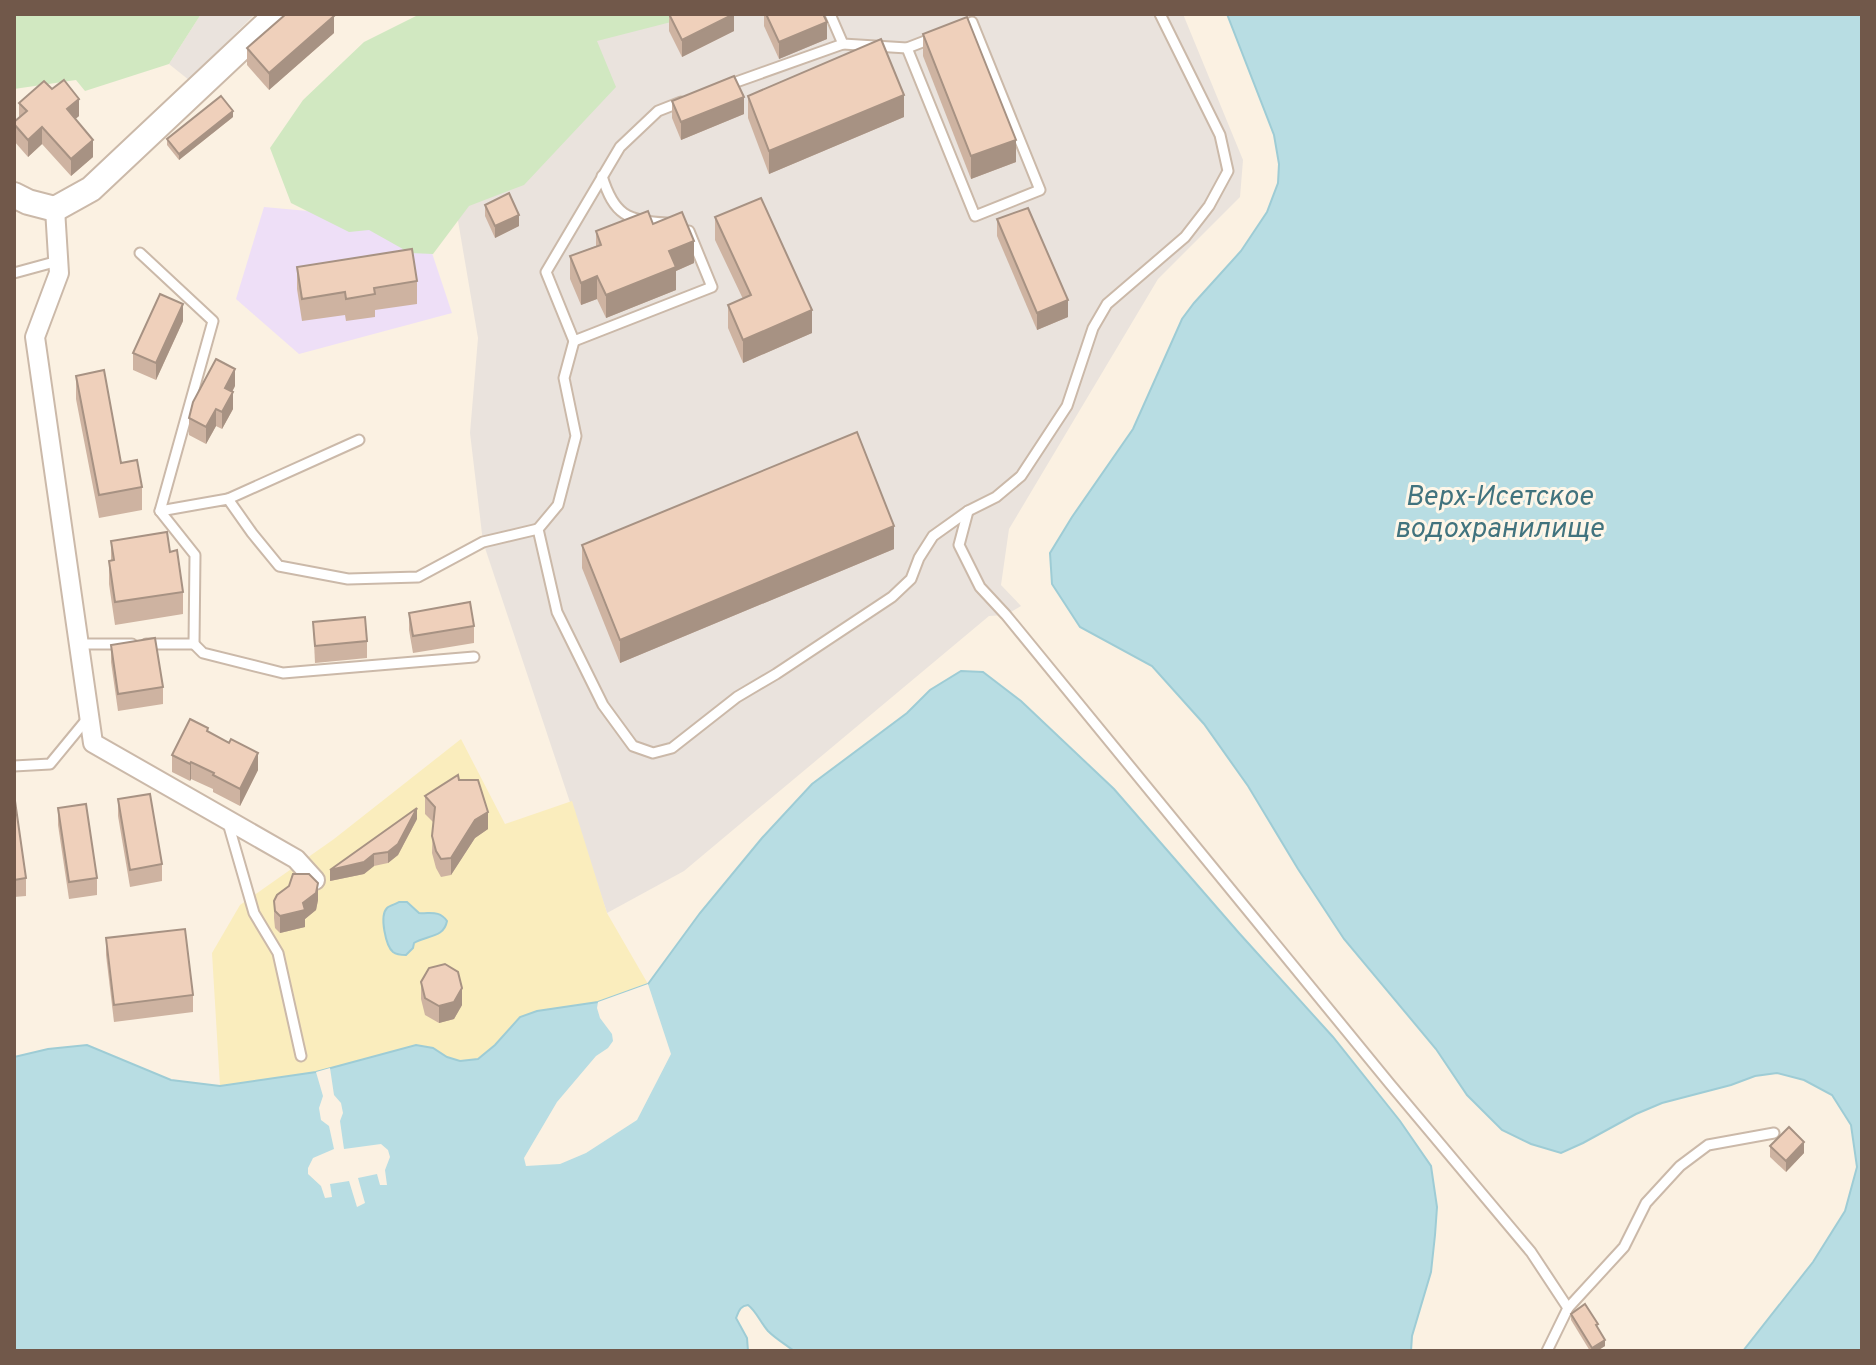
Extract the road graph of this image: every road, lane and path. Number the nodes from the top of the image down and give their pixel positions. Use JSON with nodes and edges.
{"nodes":[{"id":1,"x":277,"y":14,"type":"edge"},
{"id":2,"x":830,"y":14,"type":"edge"},
{"id":3,"x":1160,"y":14,"type":"edge"},
{"id":4,"x":843,"y":44,"type":"junction"},
{"id":5,"x":907,"y":48,"type":"junction"},
{"id":6,"x":716,"y":90,"type":"edge"},
{"id":7,"x":687,"y":100,"type":"edge"},
{"id":8,"x":602,"y":176,"type":"junction"},
{"id":9,"x":14,"y":195,"type":"edge"},
{"id":10,"x":55,"y":209,"type":"junction"},
{"id":11,"x":674,"y":224,"type":"edge"},
{"id":12,"x":686,"y":224,"type":"edge"},
{"id":13,"x":140,"y":253,"type":"dead end"},
{"id":14,"x":58,"y":261,"type":"junction"},
{"id":15,"x":14,"y":273,"type":"edge"},
{"id":16,"x":574,"y":341,"type":"junction"},
{"id":17,"x":359,"y":440,"type":"dead end"},
{"id":18,"x":228,"y":499,"type":"junction"},
{"id":19,"x":160,"y":511,"type":"junction"},
{"id":20,"x":968,"y":511,"type":"junction"},
{"id":21,"x":538,"y":529,"type":"junction"},
{"id":22,"x":79,"y":644,"type":"junction"},
{"id":23,"x":194,"y":644,"type":"junction"},
{"id":24,"x":474,"y":657,"type":"dead end"},
{"id":25,"x":89,"y":716,"type":"junction"},
{"id":26,"x":14,"y":766,"type":"edge"},
{"id":27,"x":227,"y":820,"type":"junction"},
{"id":28,"x":315,"y":880,"type":"edge"},
{"id":29,"x":301,"y":1056,"type":"dead end"},
{"id":30,"x":1774,"y":1133,"type":"dead end"},
{"id":31,"x":1568,"y":1308,"type":"junction"},
{"id":32,"x":1547,"y":1351,"type":"edge"}],
"edges":[{"from":1,"to":10,"type":"street"},
{"from":2,"to":4,"type":"lane"},
{"from":3,"to":20,"type":"lane"},
{"from":4,"to":5,"type":"lane"},
{"from":4,"to":6,"type":"lane"},
{"from":5,"to":5,"type":"lane"},
{"from":7,"to":8,"type":"lane"},
{"from":8,"to":11,"type":"lane"},
{"from":8,"to":16,"type":"lane"},
{"from":9,"to":10,"type":"street"},
{"from":10,"to":14,"type":"street"},
{"from":12,"to":16,"type":"lane"},
{"from":13,"to":19,"type":"lane"},
{"from":14,"to":15,"type":"lane"},
{"from":14,"to":22,"type":"street"},
{"from":16,"to":21,"type":"lane"},
{"from":17,"to":18,"type":"lane"},
{"from":18,"to":19,"type":"lane"},
{"from":18,"to":21,"type":"lane"},
{"from":19,"to":23,"type":"lane"},
{"from":20,"to":21,"type":"lane"},
{"from":20,"to":31,"type":"lane"},
{"from":22,"to":23,"type":"lane"},
{"from":22,"to":25,"type":"street"},
{"from":23,"to":24,"type":"lane"},
{"from":25,"to":26,"type":"lane"},
{"from":25,"to":27,"type":"street"},
{"from":27,"to":28,"type":"street"},
{"from":27,"to":29,"type":"lane"},
{"from":30,"to":31,"type":"lane"},
{"from":31,"to":32,"type":"lane"}]}
